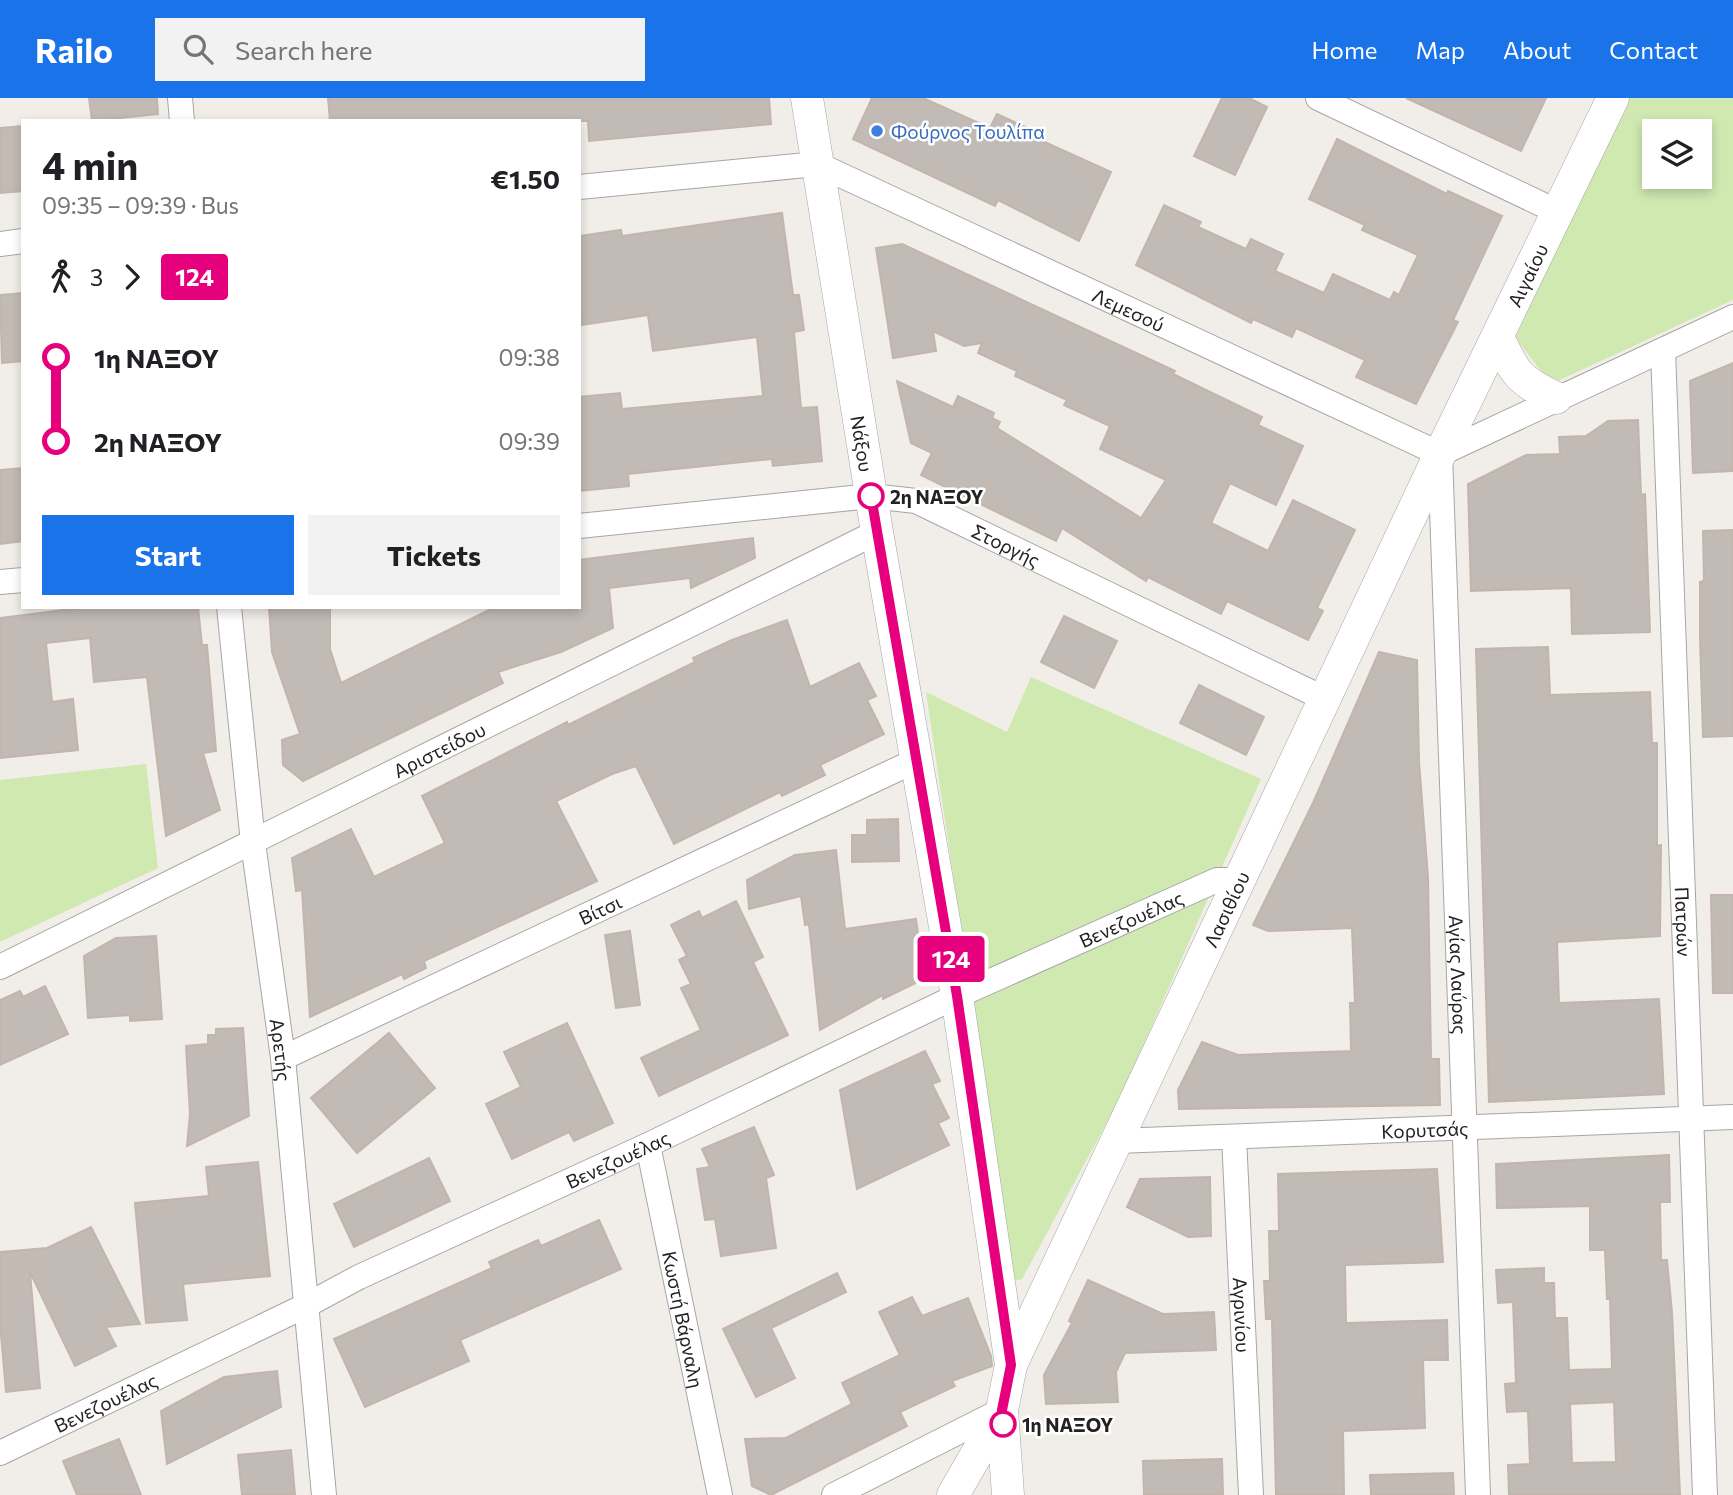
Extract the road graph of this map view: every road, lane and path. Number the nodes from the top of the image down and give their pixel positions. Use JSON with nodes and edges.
{"nodes":[{"id":1,"x":180,"y":98,"type":"edge"},
{"id":2,"x":807,"y":98,"type":"edge"},
{"id":3,"x":1318,"y":98,"type":"edge"},
{"id":4,"x":1613,"y":98,"type":"edge"},
{"id":5,"x":182,"y":119,"type":"edge"},
{"id":6,"x":817,"y":164,"type":"junction"},
{"id":7,"x":581,"y":187,"type":"edge"},
{"id":8,"x":1558,"y":212,"type":"junction"},
{"id":9,"x":21,"y":241,"type":"edge"},
{"id":10,"x":0,"y":244,"type":"edge"},
{"id":11,"x":1733,"y":317,"type":"edge"},
{"id":12,"x":1497,"y":337,"type":"junction"},
{"id":13,"x":1663,"y":350,"type":"junction"},
{"id":14,"x":1556,"y":398,"type":"junction"},
{"id":15,"x":1440,"y":454,"type":"junction"},
{"id":16,"x":871,"y":496,"type":"junction"},
{"id":17,"x":581,"y":526,"type":"edge"},
{"id":18,"x":877,"y":532,"type":"junction"},
{"id":19,"x":21,"y":580,"type":"edge"},
{"id":20,"x":0,"y":582,"type":"edge"},
{"id":21,"x":229,"y":609,"type":"edge"},
{"id":22,"x":1325,"y":699,"type":"junction"},
{"id":23,"x":917,"y":760,"type":"junction"},
{"id":24,"x":253,"y":843,"type":"junction"},
{"id":25,"x":1239,"y":880,"type":"junction"},
{"id":26,"x":0,"y":967,"type":"edge"},
{"id":27,"x":957,"y":996,"type":"junction"},
{"id":28,"x":284,"y":1058,"type":"junction"},
{"id":29,"x":1733,"y":1117,"type":"edge"},
{"id":30,"x":1689,"y":1119,"type":"junction"},
{"id":31,"x":1464,"y":1128,"type":"junction"},
{"id":32,"x":1234,"y":1137,"type":"junction"},
{"id":33,"x":1116,"y":1142,"type":"junction"},
{"id":34,"x":648,"y":1145,"type":"junction"},
{"id":35,"x":307,"y":1306,"type":"junction"},
{"id":36,"x":1011,"y":1365,"type":"junction"},
{"id":37,"x":1002,"y":1410,"type":"junction"},
{"id":38,"x":0,"y":1453,"type":"edge"},
{"id":39,"x":324,"y":1495,"type":"edge"},
{"id":40,"x":720,"y":1495,"type":"edge"},
{"id":41,"x":834,"y":1495,"type":"edge"},
{"id":42,"x":953,"y":1495,"type":"edge"},
{"id":43,"x":1008,"y":1495,"type":"edge"},
{"id":44,"x":1251,"y":1495,"type":"edge"},
{"id":45,"x":1479,"y":1495,"type":"edge"},
{"id":46,"x":1705,"y":1495,"type":"edge"}],
"edges":[{"from":1,"to":5,"type":"street"},
{"from":2,"to":6,"type":"street","name":"Νάξου"},
{"from":3,"to":8,"type":"street"},
{"from":4,"to":8,"type":"street","name":"Αιγαίου"},
{"from":6,"to":7,"type":"street"},
{"from":6,"to":15,"type":"street","name":"Λεμεσού"},
{"from":6,"to":16,"type":"street","name":"Νάξου"},
{"from":8,"to":12,"type":"street","name":"Αιγαίου"},
{"from":9,"to":10,"type":"street"},
{"from":11,"to":13,"type":"street"},
{"from":12,"to":14,"type":"street"},
{"from":12,"to":15,"type":"street","name":"Αιγαίου"},
{"from":13,"to":14,"type":"street"},
{"from":13,"to":30,"type":"street","name":"Πατρών"},
{"from":14,"to":15,"type":"street"},
{"from":15,"to":22,"type":"street","name":"Λασιθίου"},
{"from":15,"to":31,"type":"street","name":"Αγίας Λαύρας"},
{"from":16,"to":17,"type":"street","name":"Στοργής"},
{"from":16,"to":18,"type":"street","name":"Νάξου"},
{"from":16,"to":22,"type":"street","name":"Στοργής"},
{"from":18,"to":23,"type":"street","name":"Νάξου"},
{"from":18,"to":24,"type":"street","name":"Αριστείδου"},
{"from":19,"to":20,"type":"street"},
{"from":21,"to":24,"type":"street","name":"Αρετής"},
{"from":22,"to":25,"type":"street","name":"Λασιθίου"},
{"from":23,"to":27,"type":"street","name":"Νάξου"},
{"from":23,"to":28,"type":"street","name":"Βίτσι"},
{"from":24,"to":26,"type":"street","name":"Αριστείδου"},
{"from":24,"to":28,"type":"street","name":"Αρετής"},
{"from":25,"to":27,"type":"street","name":"Βενεζουέλας"},
{"from":25,"to":33,"type":"street","name":"Λασιθίου"},
{"from":27,"to":34,"type":"street","name":"Βενεζουέλας"},
{"from":27,"to":36,"type":"street","name":"Νάξου"},
{"from":28,"to":35,"type":"street","name":"Αρετής"},
{"from":29,"to":30,"type":"street","name":"Κορυτσάς"},
{"from":30,"to":31,"type":"street","name":"Κορυτσάς"},
{"from":30,"to":46,"type":"street","name":"Πατρών"},
{"from":31,"to":32,"type":"street","name":"Κορυτσάς"},
{"from":31,"to":45,"type":"street","name":"Αγίας Λαύρας"},
{"from":32,"to":33,"type":"street","name":"Κορυτσάς"},
{"from":32,"to":44,"type":"street","name":"Αγρινίου"},
{"from":33,"to":36,"type":"street","name":"Λασιθίου"},
{"from":34,"to":35,"type":"street","name":"Βενεζουέλας"},
{"from":34,"to":40,"type":"street","name":"Κωστή Βάρναλη"},
{"from":35,"to":38,"type":"street","name":"Βενεζουέλας"},
{"from":35,"to":39,"type":"street","name":"Αρετής"},
{"from":36,"to":37,"type":"street","name":"Νάξου"},
{"from":37,"to":41,"type":"street"},
{"from":37,"to":42,"type":"street"},
{"from":37,"to":43,"type":"street","name":"Νάξου"}]}
